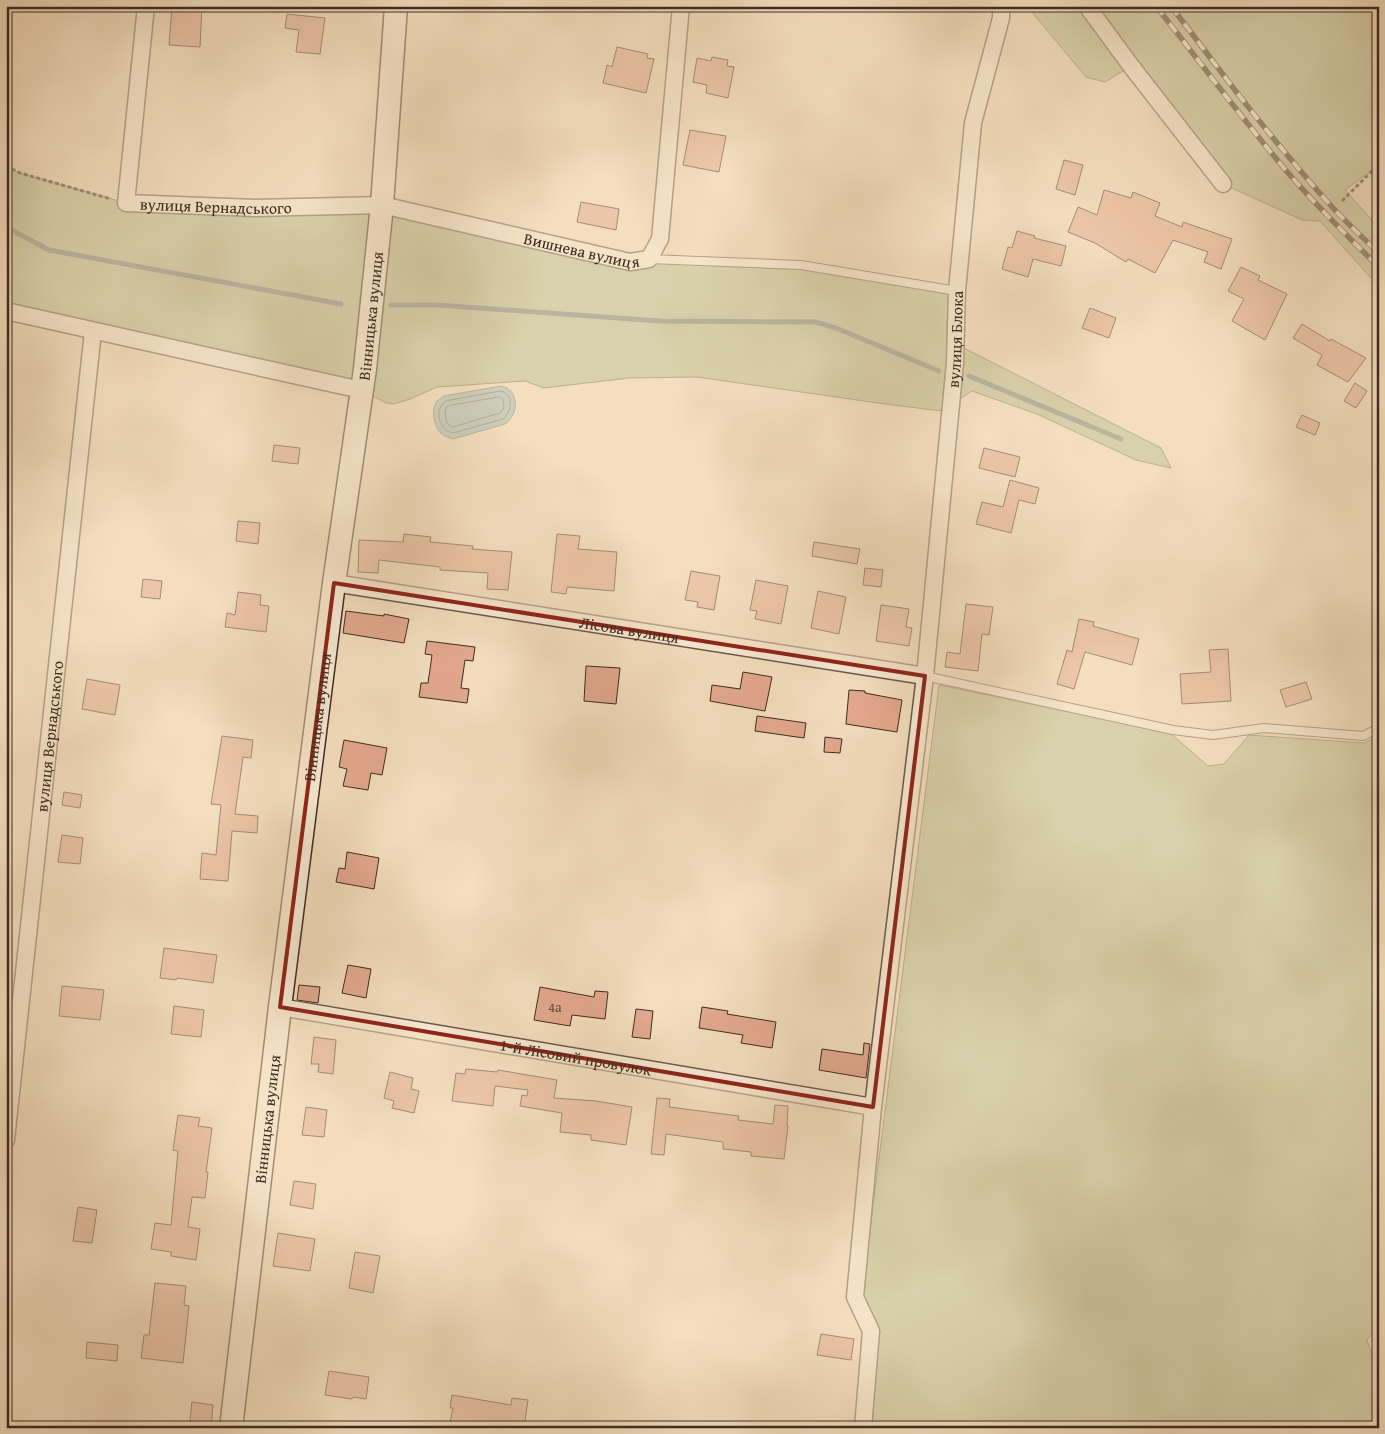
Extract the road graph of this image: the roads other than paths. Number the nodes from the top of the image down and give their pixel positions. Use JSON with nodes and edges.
{"nodes":[{"id":1,"x":146,"y":6,"type":"edge"},
{"id":2,"x":396,"y":6,"type":"edge"},
{"id":3,"x":681,"y":6,"type":"edge"},
{"id":4,"x":1001,"y":6,"type":"edge"},
{"id":5,"x":1087,"y":6,"type":"edge"},
{"id":6,"x":1223,"y":184,"type":"dead end"},
{"id":7,"x":382,"y":205,"type":"junction"},
{"id":8,"x":648,"y":259,"type":"junction"},
{"id":9,"x":957,"y":291,"type":"junction"},
{"id":10,"x":6,"y":311,"type":"edge"},
{"id":11,"x":93,"y":331,"type":"junction"},
{"id":12,"x":361,"y":390,"type":"junction"},
{"id":13,"x":334,"y":583,"type":"junction"},
{"id":14,"x":925,"y":676,"type":"junction"},
{"id":15,"x":1379,"y":728,"type":"edge"},
{"id":16,"x":280,"y":1007,"type":"junction"},
{"id":17,"x":872,"y":1107,"type":"junction"},
{"id":18,"x":6,"y":1140,"type":"edge"},
{"id":19,"x":231,"y":1428,"type":"edge"},
{"id":20,"x":863,"y":1428,"type":"edge"}],
"edges":[{"from":1,"to":7,"type":"street","name":"вулиця Вернадського"},
{"from":2,"to":7,"type":"street","name":"Вінницька вулиця"},
{"from":3,"to":8,"type":"street","name":"Вишнева вулиця"},
{"from":4,"to":9,"type":"street","name":"вулиця Блока"},
{"from":5,"to":6,"type":"street"},
{"from":7,"to":8,"type":"street","name":"Вишнева вулиця"},
{"from":7,"to":12,"type":"street","name":"Вінницька вулиця"},
{"from":8,"to":9,"type":"lane"},
{"from":9,"to":14,"type":"street","name":"вулиця Блока"},
{"from":10,"to":11,"type":"street"},
{"from":11,"to":12,"type":"street"},
{"from":11,"to":18,"type":"street","name":"вулиця Вернадського"},
{"from":12,"to":13,"type":"street","name":"Вінницька вулиця"},
{"from":13,"to":14,"type":"street","name":"Лісова вулиця"},
{"from":13,"to":16,"type":"street","name":"Вінницька вулиця"},
{"from":14,"to":15,"type":"lane"},
{"from":14,"to":17,"type":"street","name":"вулиця Блока"},
{"from":16,"to":17,"type":"street","name":"1-й Лісовий провулок"},
{"from":16,"to":19,"type":"street","name":"Вінницька вулиця"},
{"from":17,"to":20,"type":"street","name":"вулиця Блока"}]}
